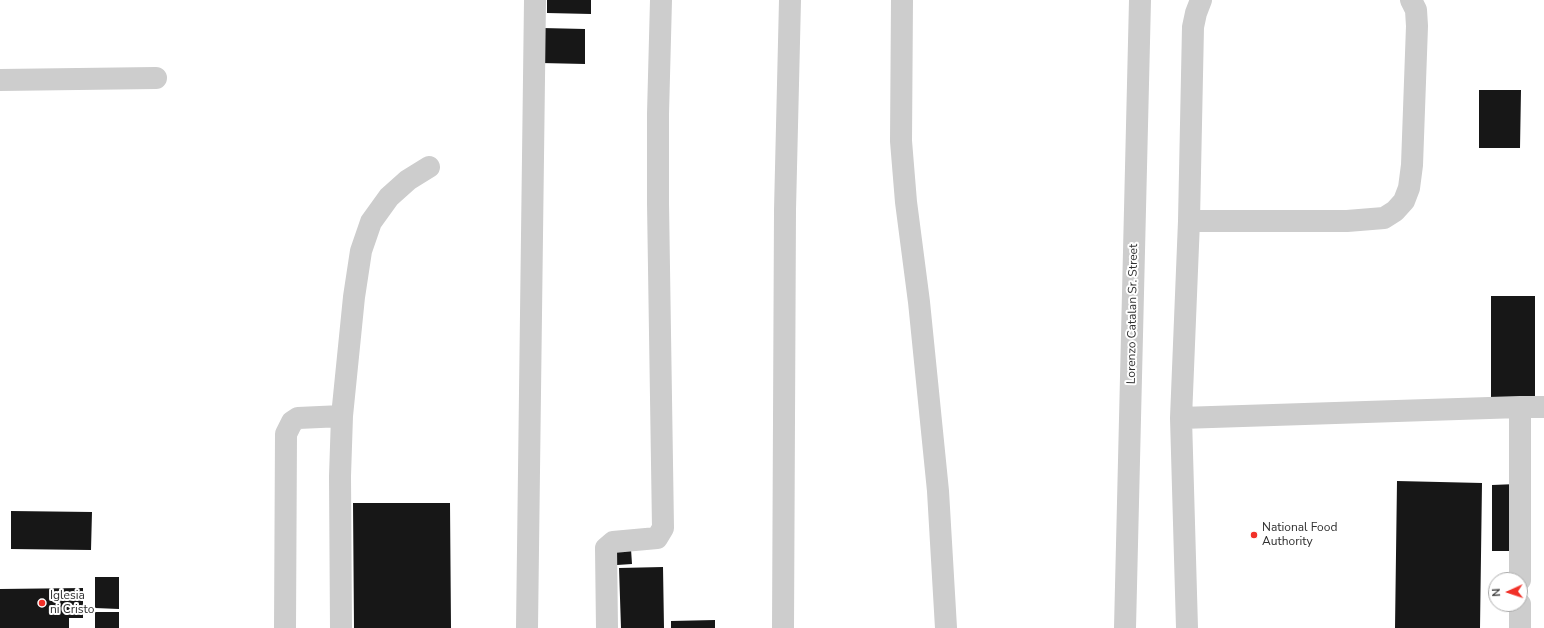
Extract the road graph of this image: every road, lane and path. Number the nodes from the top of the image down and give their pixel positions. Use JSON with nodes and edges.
{"nodes":[{"id":1,"x":535,"y":0,"type":"edge"},
{"id":2,"x":661,"y":0,"type":"edge"},
{"id":3,"x":790,"y":0,"type":"edge"},
{"id":4,"x":902,"y":0,"type":"edge"},
{"id":5,"x":1140,"y":0,"type":"edge"},
{"id":6,"x":1201,"y":0,"type":"edge"},
{"id":7,"x":1412,"y":0,"type":"edge"},
{"id":8,"x":156,"y":78,"type":"dead end"},
{"id":9,"x":0,"y":80,"type":"edge"},
{"id":10,"x":429,"y":168,"type":"dead end"},
{"id":11,"x":1189,"y":221,"type":"junction"},
{"id":12,"x":1544,"y":407,"type":"edge"},
{"id":13,"x":1520,"y":408,"type":"junction"},
{"id":14,"x":342,"y":416,"type":"junction"},
{"id":15,"x":1181,"y":418,"type":"junction"},
{"id":16,"x":1520,"y":572,"type":"edge"},
{"id":17,"x":1520,"y":612,"type":"edge"},
{"id":18,"x":285,"y":628,"type":"edge"},
{"id":19,"x":341,"y":628,"type":"edge"},
{"id":20,"x":526,"y":628,"type":"edge"},
{"id":21,"x":607,"y":628,"type":"edge"},
{"id":22,"x":783,"y":628,"type":"edge"},
{"id":23,"x":946,"y":628,"type":"edge"},
{"id":24,"x":1125,"y":628,"type":"edge"},
{"id":25,"x":1186,"y":628,"type":"edge"},
{"id":26,"x":1520,"y":628,"type":"edge"}],
"edges":[{"from":1,"to":20,"type":"street"},
{"from":2,"to":21,"type":"street"},
{"from":3,"to":22,"type":"street"},
{"from":4,"to":23,"type":"street"},
{"from":5,"to":24,"type":"street","name":"Lorenzo Catalan Sr. Street"},
{"from":6,"to":11,"type":"street"},
{"from":7,"to":11,"type":"street"},
{"from":8,"to":9,"type":"street"},
{"from":10,"to":14,"type":"street"},
{"from":11,"to":15,"type":"street"},
{"from":12,"to":13,"type":"street"},
{"from":13,"to":15,"type":"street"},
{"from":13,"to":16,"type":"street"},
{"from":14,"to":18,"type":"street"},
{"from":14,"to":19,"type":"street"},
{"from":15,"to":25,"type":"street"},
{"from":17,"to":26,"type":"street"}]}
